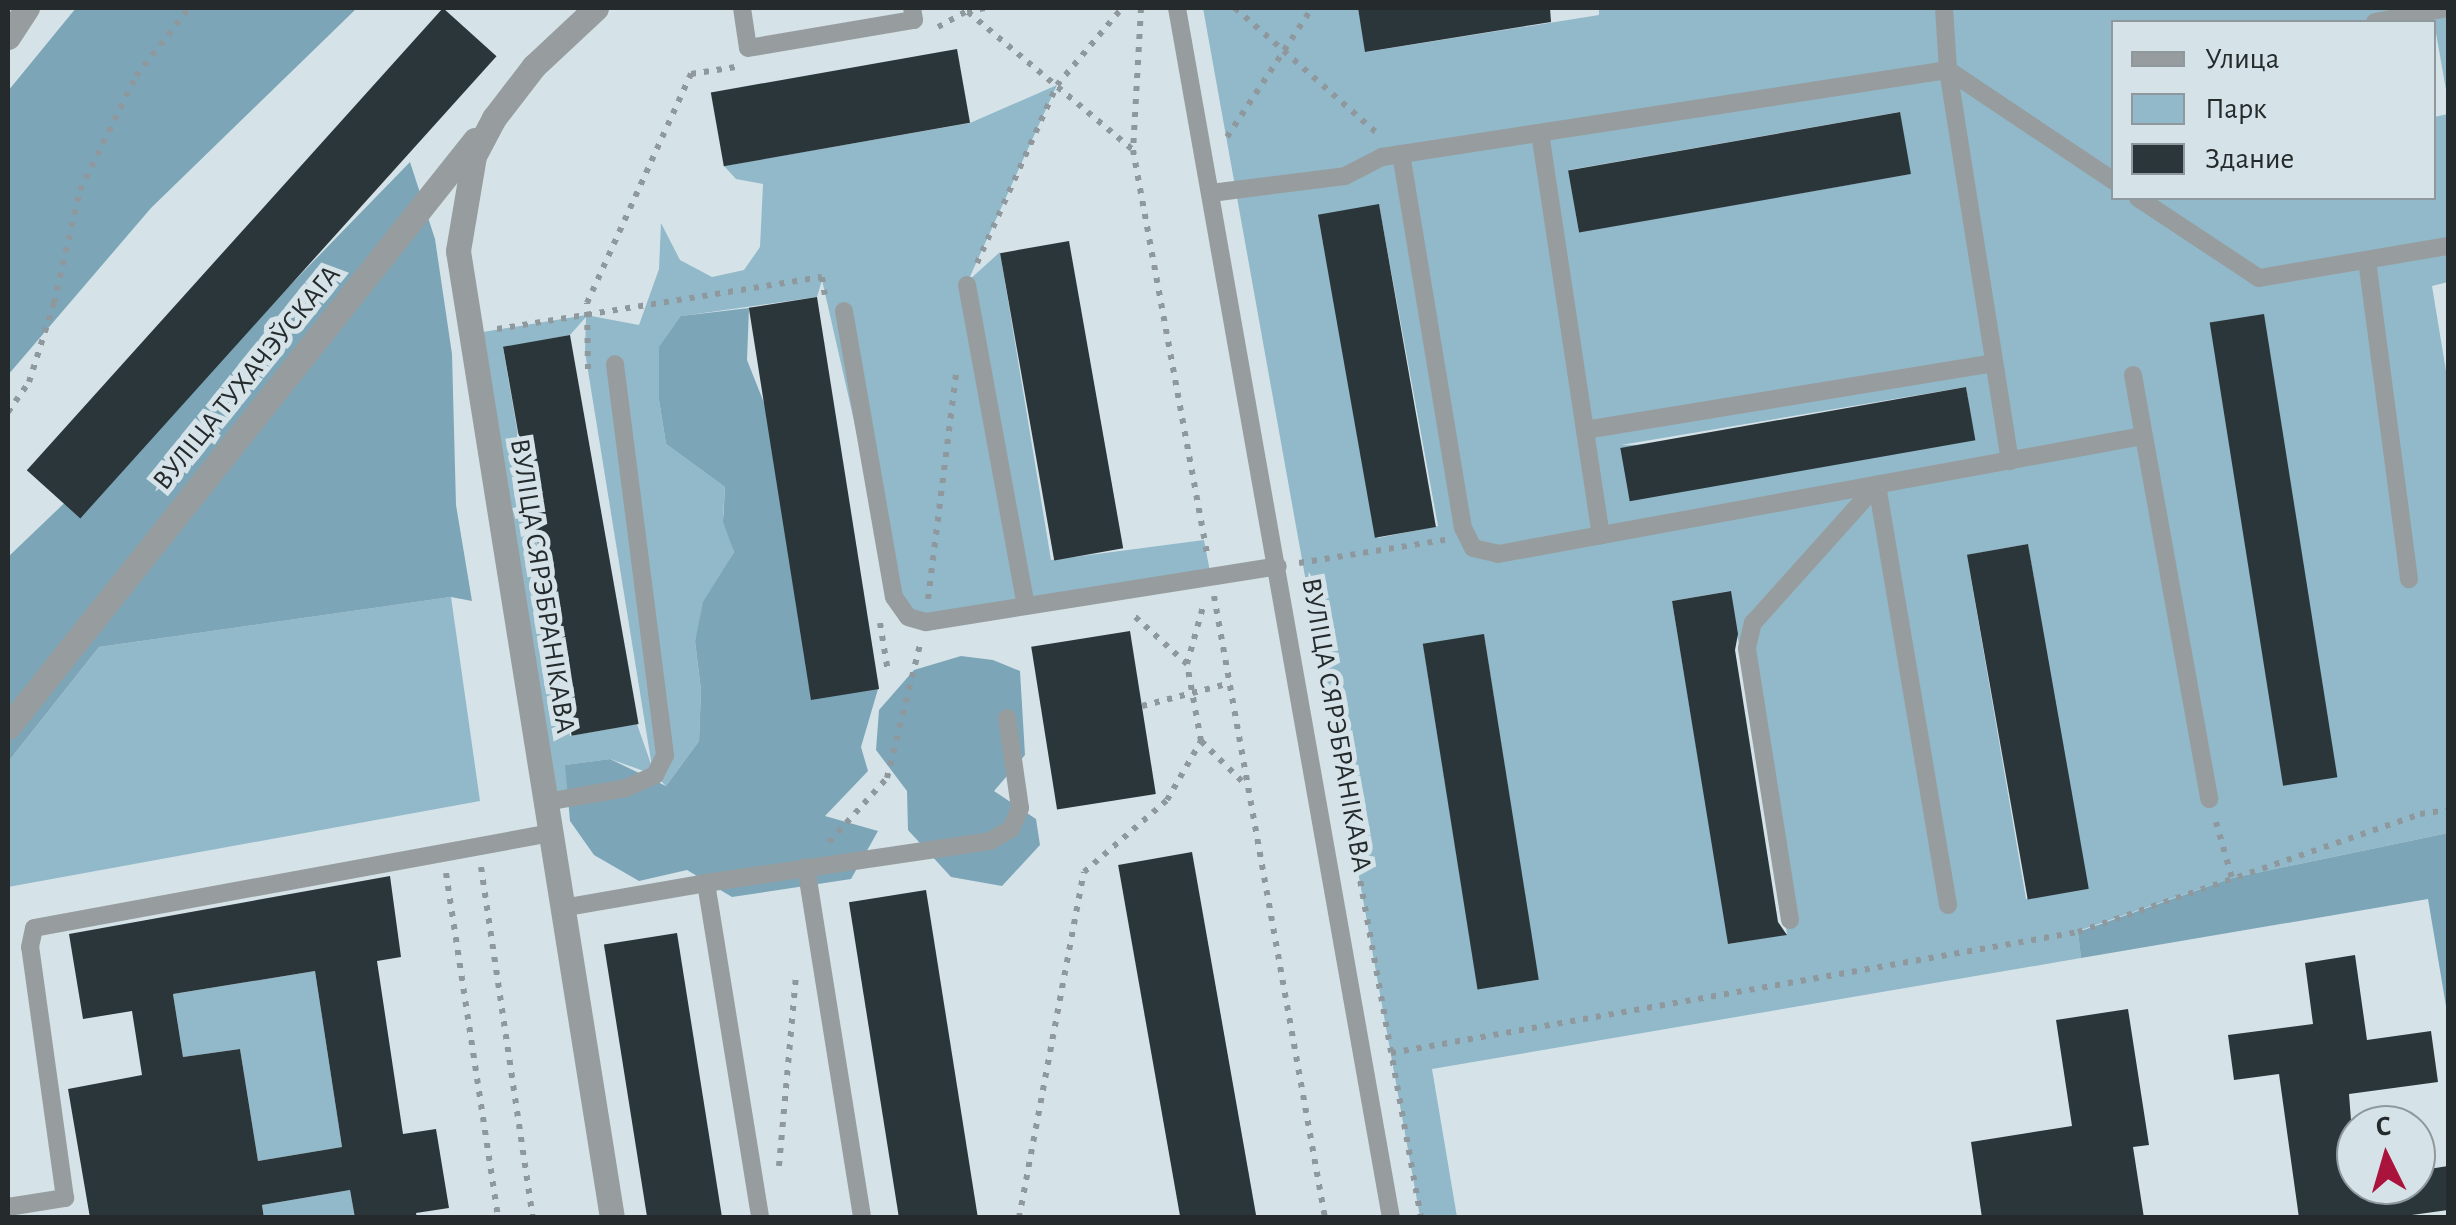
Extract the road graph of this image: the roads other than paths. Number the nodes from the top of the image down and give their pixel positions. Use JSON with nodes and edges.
{"nodes":[{"id":1,"x":27,"y":8,"type":"edge"},
{"id":2,"x":596,"y":8,"type":"edge"},
{"id":3,"x":742,"y":8,"type":"edge"},
{"id":4,"x":912,"y":8,"type":"edge"},
{"id":5,"x":1177,"y":8,"type":"edge"},
{"id":6,"x":1944,"y":8,"type":"edge"},
{"id":7,"x":2448,"y":8,"type":"edge"},
{"id":8,"x":2385,"y":20,"type":"edge"},
{"id":9,"x":8,"y":37,"type":"edge"},
{"id":10,"x":534,"y":66,"type":"junction"},
{"id":11,"x":1948,"y":70,"type":"junction"},
{"id":12,"x":1540,"y":134,"type":"junction"},
{"id":13,"x":1401,"y":154,"type":"junction"},
{"id":14,"x":2111,"y":179,"type":"edge"},
{"id":15,"x":1211,"y":194,"type":"junction"},
{"id":16,"x":2141,"y":200,"type":"edge"},
{"id":17,"x":2448,"y":246,"type":"edge"},
{"id":18,"x":2367,"y":260,"type":"junction"},
{"id":19,"x":967,"y":285,"type":"road end"},
{"id":20,"x":836,"y":313,"type":"road end"},
{"id":21,"x":1994,"y":363,"type":"junction"},
{"id":22,"x":615,"y":364,"type":"dead end"},
{"id":23,"x":2133,"y":375,"type":"dead end"},
{"id":24,"x":1585,"y":430,"type":"junction"},
{"id":25,"x":2143,"y":436,"type":"junction"},
{"id":26,"x":2010,"y":460,"type":"junction"},
{"id":27,"x":1877,"y":485,"type":"junction"},
{"id":28,"x":1601,"y":535,"type":"junction"},
{"id":29,"x":1278,"y":566,"type":"junction"},
{"id":30,"x":2409,"y":579,"type":"dead end"},
{"id":31,"x":1026,"y":606,"type":"junction"},
{"id":32,"x":1006,"y":718,"type":"dead end"},
{"id":33,"x":8,"y":727,"type":"edge"},
{"id":34,"x":2209,"y":799,"type":"road end"},
{"id":35,"x":546,"y":802,"type":"junction"},
{"id":36,"x":551,"y":833,"type":"junction"},
{"id":37,"x":806,"y":867,"type":"junction"},
{"id":38,"x":706,"y":883,"type":"junction"},
{"id":39,"x":1948,"y":904,"type":"dead end"},
{"id":40,"x":562,"y":908,"type":"junction"},
{"id":41,"x":1790,"y":920,"type":"dead end"},
{"id":42,"x":8,"y":1207,"type":"edge"},
{"id":43,"x":612,"y":1218,"type":"edge"},
{"id":44,"x":760,"y":1218,"type":"edge"},
{"id":45,"x":862,"y":1218,"type":"edge"},
{"id":46,"x":1391,"y":1218,"type":"edge"}],
"edges":[{"from":1,"to":9,"type":"street"},
{"from":2,"to":10,"type":"street","name":"ВУЛІЦА СЯРЭБРАНІКАВА"},
{"from":3,"to":4,"type":"lane"},
{"from":5,"to":15,"type":"lane","name":"ВУЛІЦА СЯРЭБРАНІКАВА"},
{"from":6,"to":11,"type":"lane"},
{"from":7,"to":8,"type":"lane"},
{"from":10,"to":33,"type":"street","name":"ВУЛІЦА ТУХАЧЭЎСКАГА"},
{"from":10,"to":35,"type":"street","name":"ВУЛІЦА СЯРЭБРАНІКАВА"},
{"from":11,"to":12,"type":"lane"},
{"from":11,"to":14,"type":"lane"},
{"from":11,"to":21,"type":"lane"},
{"from":12,"to":13,"type":"lane"},
{"from":12,"to":24,"type":"lane"},
{"from":13,"to":15,"type":"lane"},
{"from":13,"to":28,"type":"lane"},
{"from":15,"to":29,"type":"lane","name":"ВУЛІЦА СЯРЭБРАНІКАВА"},
{"from":16,"to":18,"type":"lane"},
{"from":17,"to":18,"type":"lane"},
{"from":18,"to":30,"type":"lane"},
{"from":19,"to":31,"type":"lane"},
{"from":20,"to":31,"type":"lane"},
{"from":21,"to":24,"type":"lane"},
{"from":21,"to":26,"type":"lane"},
{"from":22,"to":35,"type":"lane"},
{"from":23,"to":25,"type":"lane"},
{"from":24,"to":28,"type":"lane"},
{"from":25,"to":26,"type":"lane"},
{"from":25,"to":34,"type":"lane"},
{"from":26,"to":27,"type":"lane"},
{"from":27,"to":28,"type":"lane"},
{"from":27,"to":39,"type":"lane"},
{"from":27,"to":41,"type":"lane"},
{"from":29,"to":31,"type":"lane"},
{"from":29,"to":46,"type":"lane","name":"ВУЛІЦА СЯРЭБРАНІКАВА"},
{"from":32,"to":37,"type":"lane"},
{"from":35,"to":36,"type":"street","name":"ВУЛІЦА СЯРЭБРАНІКАВА"},
{"from":36,"to":40,"type":"street","name":"ВУЛІЦА СЯРЭБРАНІКАВА"},
{"from":36,"to":42,"type":"lane"},
{"from":37,"to":38,"type":"lane"},
{"from":37,"to":45,"type":"lane"},
{"from":38,"to":40,"type":"lane"},
{"from":38,"to":44,"type":"lane"},
{"from":40,"to":43,"type":"street","name":"ВУЛІЦА СЯРЭБРАНІКАВА"}]}
